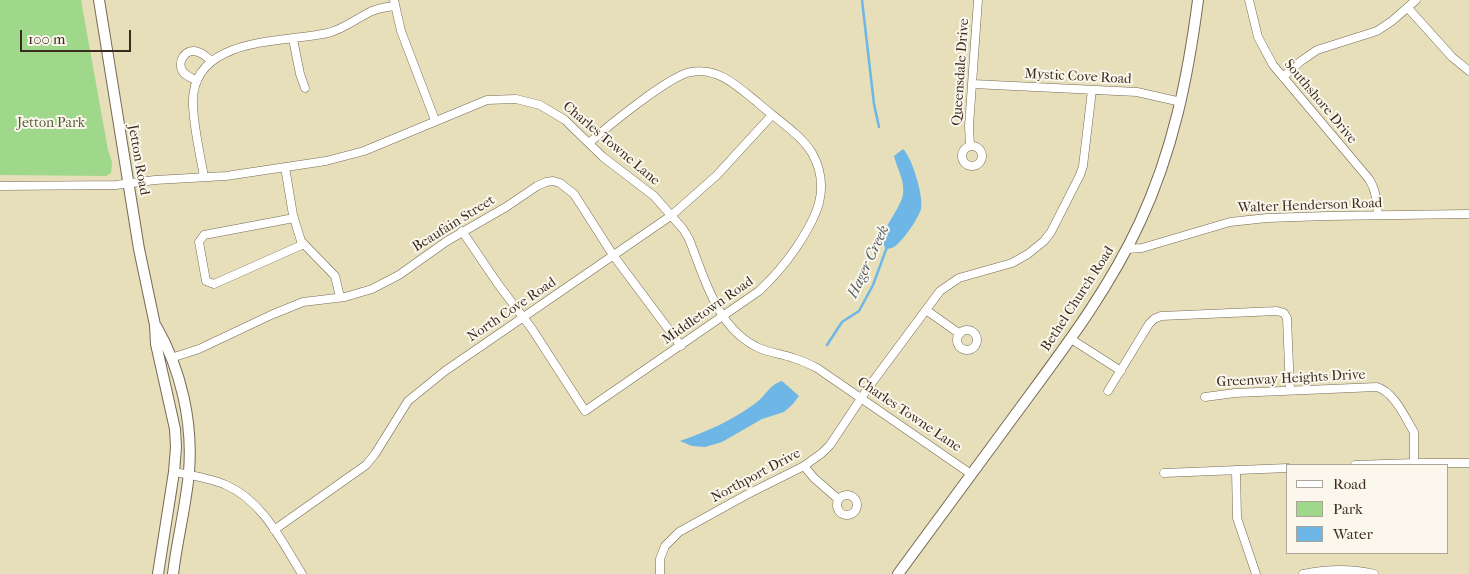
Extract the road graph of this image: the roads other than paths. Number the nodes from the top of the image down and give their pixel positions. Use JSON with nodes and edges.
{"nodes":[{"id":1,"x":99,"y":0,"type":"edge"},
{"id":2,"x":978,"y":0,"type":"edge"},
{"id":3,"x":1198,"y":0,"type":"edge"},
{"id":4,"x":1249,"y":0,"type":"edge"},
{"id":5,"x":1416,"y":0,"type":"edge"},
{"id":6,"x":394,"y":3,"type":"edge"},
{"id":7,"x":1408,"y":8,"type":"junction"},
{"id":8,"x":293,"y":39,"type":"junction"},
{"id":9,"x":212,"y":61,"type":"junction"},
{"id":10,"x":1469,"y":71,"type":"edge"},
{"id":11,"x":1282,"y":77,"type":"junction"},
{"id":12,"x":197,"y":81,"type":"junction"},
{"id":13,"x":973,"y":84,"type":"junction"},
{"id":14,"x":305,"y":88,"type":"dead end"},
{"id":15,"x":1092,"y":90,"type":"junction"},
{"id":16,"x":1181,"y":102,"type":"junction"},
{"id":17,"x":772,"y":115,"type":"junction"},
{"id":18,"x":435,"y":120,"type":"junction"},
{"id":19,"x":589,"y":143,"type":"junction"},
{"id":20,"x":970,"y":146,"type":"dead end"},
{"id":21,"x":285,"y":167,"type":"junction"},
{"id":22,"x":204,"y":177,"type":"junction"},
{"id":23,"x":128,"y":182,"type":"junction"},
{"id":24,"x":0,"y":186,"type":"edge"},
{"id":25,"x":1469,"y":214,"type":"edge"},
{"id":26,"x":672,"y":216,"type":"junction"},
{"id":27,"x":1378,"y":216,"type":"junction"},
{"id":28,"x":294,"y":218,"type":"junction"},
{"id":29,"x":462,"y":231,"type":"junction"},
{"id":30,"x":304,"y":244,"type":"junction"},
{"id":31,"x":1127,"y":249,"type":"junction"},
{"id":32,"x":613,"y":255,"type":"junction"},
{"id":33,"x":340,"y":298,"type":"junction"},
{"id":34,"x":926,"y":310,"type":"junction"},
{"id":35,"x":722,"y":316,"type":"junction"},
{"id":36,"x":524,"y":318,"type":"junction"},
{"id":37,"x":156,"y":325,"type":"junction"},
{"id":38,"x":960,"y":334,"type":"dead end"},
{"id":39,"x":1071,"y":339,"type":"junction"},
{"id":40,"x":680,"y":346,"type":"junction"},
{"id":41,"x":171,"y":358,"type":"junction"},
{"id":42,"x":1120,"y":371,"type":"junction"},
{"id":43,"x":1290,"y":390,"type":"junction"},
{"id":44,"x":1108,"y":391,"type":"dead end"},
{"id":45,"x":1206,"y":397,"type":"dead end"},
{"id":46,"x":860,"y":399,"type":"junction"},
{"id":47,"x":1414,"y":463,"type":"junction"},
{"id":48,"x":1469,"y":463,"type":"edge"},
{"id":49,"x":1385,"y":464,"type":"edge"},
{"id":50,"x":804,"y":466,"type":"junction"},
{"id":51,"x":1286,"y":468,"type":"edge"},
{"id":52,"x":1236,"y":470,"type":"junction"},
{"id":53,"x":174,"y":472,"type":"junction"},
{"id":54,"x":1164,"y":473,"type":"dead end"},
{"id":55,"x":971,"y":474,"type":"junction"},
{"id":56,"x":189,"y":475,"type":"junction"},
{"id":57,"x":838,"y":500,"type":"dead end"},
{"id":58,"x":274,"y":530,"type":"junction"},
{"id":59,"x":158,"y":574,"type":"edge"},
{"id":60,"x":173,"y":574,"type":"edge"},
{"id":61,"x":302,"y":574,"type":"edge"},
{"id":62,"x":660,"y":574,"type":"edge"},
{"id":63,"x":898,"y":574,"type":"edge"},
{"id":64,"x":1256,"y":574,"type":"edge"},
{"id":65,"x":1303,"y":574,"type":"edge"},
{"id":66,"x":1374,"y":574,"type":"edge"}],
"edges":[{"from":1,"to":23,"type":"street","name":"Jetton Road"},
{"from":2,"to":13,"type":"street","name":"Queensdale Drive"},
{"from":3,"to":16,"type":"street","name":"Bethel Church Road"},
{"from":4,"to":11,"type":"street","name":"Southshore Drive"},
{"from":5,"to":7,"type":"street"},
{"from":6,"to":8,"type":"street"},
{"from":6,"to":18,"type":"street"},
{"from":7,"to":10,"type":"street"},
{"from":7,"to":11,"type":"street"},
{"from":8,"to":9,"type":"street"},
{"from":8,"to":14,"type":"street"},
{"from":9,"to":12,"type":"street"},
{"from":9,"to":12,"type":"street"},
{"from":11,"to":27,"type":"street","name":"Southshore Drive"},
{"from":12,"to":22,"type":"street"},
{"from":13,"to":15,"type":"street","name":"Mystic Cove Road"},
{"from":13,"to":20,"type":"street","name":"Queensdale Drive"},
{"from":15,"to":16,"type":"street","name":"Mystic Cove Road"},
{"from":15,"to":34,"type":"street","name":"Northport Drive"},
{"from":16,"to":31,"type":"street","name":"Bethel Church Road"},
{"from":17,"to":19,"type":"street","name":"Middletown Road"},
{"from":17,"to":26,"type":"street","name":"North Cove Road"},
{"from":17,"to":35,"type":"street","name":"Middletown Road"},
{"from":18,"to":19,"type":"street","name":"Charles Towne Lane"},
{"from":18,"to":21,"type":"street","name":"Charles Towne Lane"},
{"from":19,"to":26,"type":"street","name":"Charles Towne Lane"},
{"from":21,"to":22,"type":"street","name":"Charles Towne Lane"},
{"from":21,"to":28,"type":"street"},
{"from":22,"to":23,"type":"street","name":"Charles Towne Lane"},
{"from":23,"to":24,"type":"street","name":"Charles Towne Lane"},
{"from":23,"to":37,"type":"street","name":"Jetton Road"},
{"from":25,"to":27,"type":"street","name":"Walter Henderson Road"},
{"from":26,"to":32,"type":"street","name":"North Cove Road"},
{"from":26,"to":35,"type":"street","name":"Charles Towne Lane"},
{"from":27,"to":31,"type":"street","name":"Walter Henderson Road"},
{"from":28,"to":30,"type":"street"},
{"from":28,"to":30,"type":"street"},
{"from":29,"to":32,"type":"street","name":"Beaufain Street"},
{"from":29,"to":33,"type":"street","name":"Beaufain Street"},
{"from":29,"to":36,"type":"street"},
{"from":30,"to":33,"type":"street"},
{"from":31,"to":39,"type":"street","name":"Bethel Church Road"},
{"from":32,"to":36,"type":"street","name":"North Cove Road"},
{"from":32,"to":40,"type":"street","name":"Beaufain Street"},
{"from":33,"to":41,"type":"street","name":"Beaufain Street"},
{"from":34,"to":38,"type":"street"},
{"from":34,"to":46,"type":"street","name":"Northport Drive"},
{"from":35,"to":40,"type":"street","name":"Middletown Road"},
{"from":35,"to":46,"type":"street","name":"Charles Towne Lane"},
{"from":36,"to":40,"type":"street","name":"Middletown Road"},
{"from":36,"to":58,"type":"street","name":"North Cove Road"},
{"from":37,"to":41,"type":"street","name":"Jetton Road"},
{"from":37,"to":53,"type":"street","name":"Jetton Road"},
{"from":39,"to":42,"type":"street"},
{"from":39,"to":55,"type":"street","name":"Bethel Church Road"},
{"from":41,"to":56,"type":"street","name":"Jetton Road"},
{"from":42,"to":43,"type":"street"},
{"from":42,"to":44,"type":"street"},
{"from":43,"to":45,"type":"street","name":"Greenway Heights Drive"},
{"from":43,"to":47,"type":"street","name":"Greenway Heights Drive"},
{"from":46,"to":50,"type":"street","name":"Northport Drive"},
{"from":46,"to":55,"type":"street","name":"Charles Towne Lane"},
{"from":47,"to":48,"type":"street"},
{"from":47,"to":49,"type":"street"},
{"from":50,"to":57,"type":"street"},
{"from":50,"to":62,"type":"street","name":"Northport Drive"},
{"from":51,"to":52,"type":"street"},
{"from":52,"to":54,"type":"street"},
{"from":52,"to":64,"type":"street"},
{"from":53,"to":56,"type":"street"},
{"from":53,"to":59,"type":"street","name":"Jetton Road"},
{"from":55,"to":63,"type":"street","name":"Bethel Church Road"},
{"from":56,"to":58,"type":"street"},
{"from":56,"to":60,"type":"street","name":"Jetton Road"},
{"from":58,"to":61,"type":"street"},
{"from":65,"to":66,"type":"street"}]}
